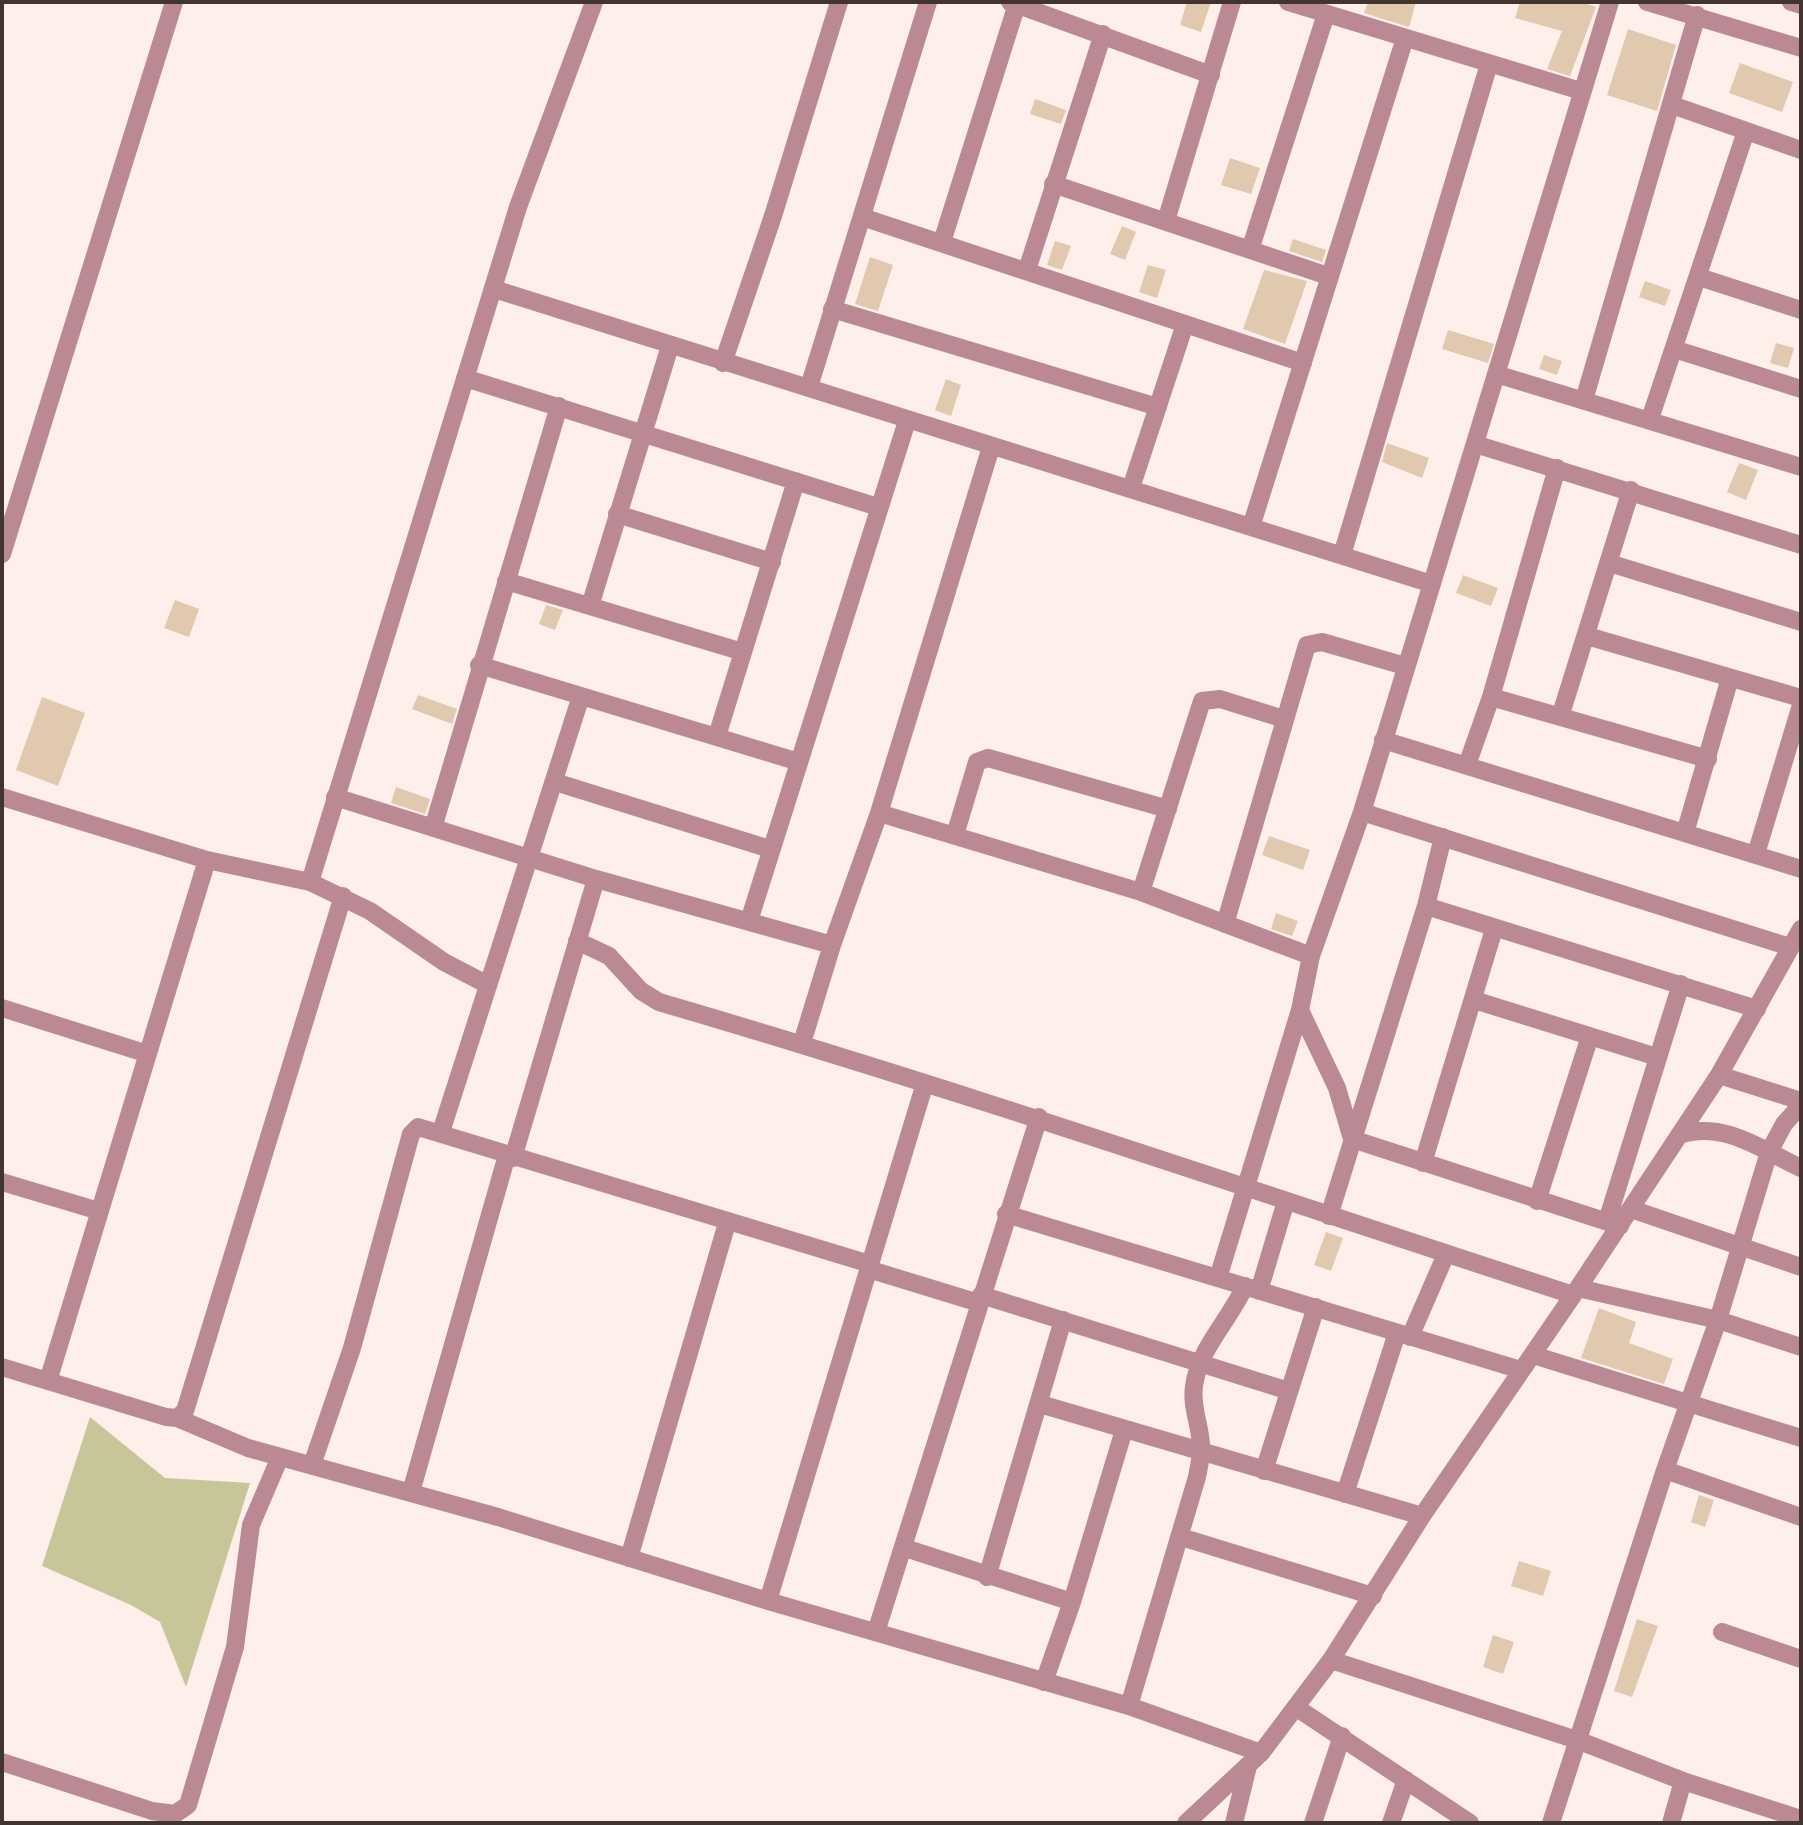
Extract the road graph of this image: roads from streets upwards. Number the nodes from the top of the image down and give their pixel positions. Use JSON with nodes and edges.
{"nodes":[{"id":1,"x":174,"y":2,"type":"edge"},
{"id":2,"x":594,"y":2,"type":"edge"},
{"id":3,"x":839,"y":2,"type":"edge"},
{"id":4,"x":928,"y":2,"type":"edge"},
{"id":5,"x":1232,"y":2,"type":"edge"},
{"id":6,"x":1288,"y":2,"type":"edge"},
{"id":7,"x":1610,"y":2,"type":"edge"},
{"id":8,"x":1647,"y":2,"type":"edge"},
{"id":9,"x":1791,"y":2,"type":"edge"},
{"id":10,"x":1013,"y":3,"type":"edge"},
{"id":11,"x":1801,"y":5,"type":"edge"},
{"id":12,"x":1326,"y":14,"type":"junction"},
{"id":13,"x":1697,"y":15,"type":"junction"},
{"id":14,"x":1103,"y":34,"type":"junction"},
{"id":15,"x":1405,"y":38,"type":"junction"},
{"id":16,"x":1801,"y":48,"type":"edge"},
{"id":17,"x":1489,"y":64,"type":"junction"},
{"id":18,"x":1211,"y":75,"type":"junction"},
{"id":19,"x":1581,"y":91,"type":"junction"},
{"id":20,"x":1672,"y":105,"type":"junction"},
{"id":21,"x":1746,"y":131,"type":"junction"},
{"id":22,"x":1801,"y":150,"type":"edge"},
{"id":23,"x":1053,"y":184,"type":"junction"},
{"id":24,"x":862,"y":217,"type":"junction"},
{"id":25,"x":1166,"y":221,"type":"junction"},
{"id":26,"x":942,"y":242,"type":"junction"},
{"id":27,"x":1250,"y":250,"type":"junction"},
{"id":28,"x":1027,"y":270,"type":"junction"},
{"id":29,"x":1328,"y":276,"type":"junction"},
{"id":30,"x":1699,"y":276,"type":"junction"},
{"id":31,"x":494,"y":289,"type":"junction"},
{"id":32,"x":832,"y":309,"type":"junction"},
{"id":33,"x":1801,"y":310,"type":"edge"},
{"id":34,"x":1185,"y":324,"type":"junction"},
{"id":35,"x":670,"y":346,"type":"junction"},
{"id":36,"x":1674,"y":349,"type":"junction"},
{"id":37,"x":723,"y":363,"type":"junction"},
{"id":38,"x":1303,"y":363,"type":"junction"},
{"id":39,"x":1496,"y":374,"type":"junction"},
{"id":40,"x":465,"y":378,"type":"junction"},
{"id":41,"x":809,"y":387,"type":"junction"},
{"id":42,"x":1801,"y":389,"type":"edge"},
{"id":43,"x":1584,"y":400,"type":"junction"},
{"id":44,"x":559,"y":406,"type":"junction"},
{"id":45,"x":1158,"y":407,"type":"junction"},
{"id":46,"x":1650,"y":419,"type":"junction"},
{"id":47,"x":907,"y":421,"type":"junction"},
{"id":48,"x":642,"y":432,"type":"junction"},
{"id":49,"x":1475,"y":444,"type":"junction"},
{"id":50,"x":991,"y":447,"type":"junction"},
{"id":51,"x":1801,"y":467,"type":"edge"},
{"id":52,"x":1557,"y":468,"type":"junction"},
{"id":53,"x":796,"y":481,"type":"junction"},
{"id":54,"x":1131,"y":488,"type":"junction"},
{"id":55,"x":1631,"y":490,"type":"junction"},
{"id":56,"x":878,"y":507,"type":"junction"},
{"id":57,"x":617,"y":514,"type":"junction"},
{"id":58,"x":1251,"y":527,"type":"junction"},
{"id":59,"x":1801,"y":545,"type":"edge"},
{"id":60,"x":2,"y":554,"type":"edge"},
{"id":61,"x":1342,"y":555,"type":"junction"},
{"id":62,"x":772,"y":562,"type":"junction"},
{"id":63,"x":1609,"y":563,"type":"junction"},
{"id":64,"x":506,"y":581,"type":"junction"},
{"id":65,"x":1432,"y":584,"type":"junction"},
{"id":66,"x":590,"y":606,"type":"junction"},
{"id":67,"x":1801,"y":622,"type":"edge"},
{"id":68,"x":1587,"y":636,"type":"junction"},
{"id":69,"x":743,"y":652,"type":"junction"},
{"id":70,"x":480,"y":665,"type":"junction"},
{"id":71,"x":1405,"y":666,"type":"junction"},
{"id":72,"x":1730,"y":678,"type":"junction"},
{"id":73,"x":581,"y":696,"type":"junction"},
{"id":74,"x":1491,"y":697,"type":"junction"},
{"id":75,"x":1801,"y":698,"type":"edge"},
{"id":76,"x":1801,"y":705,"type":"edge"},
{"id":77,"x":1560,"y":717,"type":"junction"},
{"id":78,"x":1284,"y":719,"type":"junction"},
{"id":79,"x":717,"y":736,"type":"junction"},
{"id":80,"x":1383,"y":740,"type":"junction"},
{"id":81,"x":1708,"y":759,"type":"junction"},
{"id":82,"x":799,"y":762,"type":"junction"},
{"id":83,"x":1467,"y":765,"type":"junction"},
{"id":84,"x":555,"y":782,"type":"junction"},
{"id":85,"x":2,"y":797,"type":"edge"},
{"id":86,"x":335,"y":797,"type":"junction"},
{"id":87,"x":1168,"y":809,"type":"junction"},
{"id":88,"x":1362,"y":812,"type":"junction"},
{"id":89,"x":879,"y":813,"type":"junction"},
{"id":90,"x":433,"y":828,"type":"junction"},
{"id":91,"x":1685,"y":833,"type":"junction"},
{"id":92,"x":955,"y":835,"type":"junction"},
{"id":93,"x":1443,"y":837,"type":"junction"},
{"id":94,"x":770,"y":849,"type":"junction"},
{"id":95,"x":1756,"y":854,"type":"junction"},
{"id":96,"x":528,"y":858,"type":"junction"},
{"id":97,"x":207,"y":860,"type":"junction"},
{"id":98,"x":1801,"y":869,"type":"edge"},
{"id":99,"x":596,"y":879,"type":"junction"},
{"id":100,"x":310,"y":882,"type":"junction"},
{"id":101,"x":1141,"y":892,"type":"junction"},
{"id":102,"x":343,"y":896,"type":"junction"},
{"id":103,"x":1426,"y":906,"type":"junction"},
{"id":104,"x":749,"y":921,"type":"junction"},
{"id":105,"x":1225,"y":924,"type":"junction"},
{"id":106,"x":1494,"y":929,"type":"junction"},
{"id":107,"x":1801,"y":929,"type":"edge"},
{"id":108,"x":577,"y":941,"type":"junction"},
{"id":109,"x":832,"y":945,"type":"junction"},
{"id":110,"x":1790,"y":947,"type":"junction"},
{"id":111,"x":1311,"y":956,"type":"junction"},
{"id":112,"x":1681,"y":984,"type":"junction"},
{"id":113,"x":488,"y":985,"type":"junction"},
{"id":114,"x":1475,"y":1000,"type":"junction"},
{"id":115,"x":2,"y":1008,"type":"edge"},
{"id":116,"x":1757,"y":1009,"type":"junction"},
{"id":117,"x":1300,"y":1010,"type":"junction"},
{"id":118,"x":1590,"y":1036,"type":"junction"},
{"id":119,"x":802,"y":1044,"type":"junction"},
{"id":120,"x":148,"y":1054,"type":"junction"},
{"id":121,"x":1657,"y":1057,"type":"junction"},
{"id":122,"x":1718,"y":1075,"type":"junction"},
{"id":123,"x":925,"y":1083,"type":"junction"},
{"id":124,"x":1801,"y":1103,"type":"edge"},
{"id":125,"x":1039,"y":1117,"type":"junction"},
{"id":126,"x":441,"y":1132,"type":"junction"},
{"id":127,"x":1679,"y":1135,"type":"junction"},
{"id":128,"x":1352,"y":1139,"type":"junction"},
{"id":129,"x":1769,"y":1152,"type":"junction"},
{"id":130,"x":510,"y":1156,"type":"junction"},
{"id":131,"x":1423,"y":1164,"type":"junction"},
{"id":132,"x":1801,"y":1168,"type":"edge"},
{"id":133,"x":2,"y":1182,"type":"edge"},
{"id":134,"x":1245,"y":1185,"type":"junction"},
{"id":135,"x":1286,"y":1201,"type":"junction"},
{"id":136,"x":1537,"y":1201,"type":"junction"},
{"id":137,"x":1631,"y":1209,"type":"junction"},
{"id":138,"x":99,"y":1211,"type":"junction"},
{"id":139,"x":1006,"y":1214,"type":"junction"},
{"id":140,"x":1329,"y":1216,"type":"junction"},
{"id":141,"x":727,"y":1223,"type":"junction"},
{"id":142,"x":1613,"y":1224,"type":"junction"},
{"id":143,"x":1739,"y":1247,"type":"junction"},
{"id":144,"x":1446,"y":1254,"type":"junction"},
{"id":145,"x":869,"y":1267,"type":"junction"},
{"id":146,"x":1801,"y":1267,"type":"edge"},
{"id":147,"x":1218,"y":1278,"type":"junction"},
{"id":148,"x":1252,"y":1289,"type":"junction"},
{"id":149,"x":1576,"y":1292,"type":"junction"},
{"id":150,"x":980,"y":1299,"type":"junction"},
{"id":151,"x":1316,"y":1307,"type":"junction"},
{"id":152,"x":1063,"y":1320,"type":"junction"},
{"id":153,"x":1718,"y":1320,"type":"junction"},
{"id":154,"x":1403,"y":1335,"type":"junction"},
{"id":155,"x":1801,"y":1346,"type":"edge"},
{"id":156,"x":1533,"y":1355,"type":"junction"},
{"id":157,"x":1200,"y":1362,"type":"junction"},
{"id":158,"x":2,"y":1367,"type":"edge"},
{"id":159,"x":1521,"y":1370,"type":"junction"},
{"id":160,"x":48,"y":1381,"type":"junction"},
{"id":161,"x":1289,"y":1391,"type":"junction"},
{"id":162,"x":1040,"y":1404,"type":"junction"},
{"id":163,"x":1688,"y":1405,"type":"junction"},
{"id":164,"x":177,"y":1418,"type":"junction"},
{"id":165,"x":1124,"y":1430,"type":"junction"},
{"id":166,"x":1801,"y":1438,"type":"edge"},
{"id":167,"x":1201,"y":1453,"type":"junction"},
{"id":168,"x":280,"y":1457,"type":"junction"},
{"id":169,"x":312,"y":1465,"type":"junction"},
{"id":170,"x":1665,"y":1470,"type":"junction"},
{"id":171,"x":1264,"y":1471,"type":"junction"},
{"id":172,"x":411,"y":1492,"type":"junction"},
{"id":173,"x":1345,"y":1494,"type":"junction"},
{"id":174,"x":1422,"y":1516,"type":"junction"},
{"id":175,"x":1801,"y":1517,"type":"edge"},
{"id":176,"x":1181,"y":1537,"type":"junction"},
{"id":177,"x":905,"y":1548,"type":"junction"},
{"id":178,"x":629,"y":1558,"type":"junction"},
{"id":179,"x":987,"y":1577,"type":"junction"},
{"id":180,"x":1373,"y":1596,"type":"junction"},
{"id":181,"x":768,"y":1601,"type":"junction"},
{"id":182,"x":1072,"y":1602,"type":"junction"},
{"id":183,"x":876,"y":1632,"type":"junction"},
{"id":184,"x":1722,"y":1632,"type":"dead end"},
{"id":185,"x":1801,"y":1659,"type":"edge"},
{"id":186,"x":1331,"y":1660,"type":"junction"},
{"id":187,"x":1044,"y":1682,"type":"junction"},
{"id":188,"x":1129,"y":1706,"type":"junction"},
{"id":189,"x":1297,"y":1708,"type":"junction"},
{"id":190,"x":1342,"y":1737,"type":"junction"},
{"id":191,"x":1577,"y":1740,"type":"junction"},
{"id":192,"x":1255,"y":1759,"type":"junction"},
{"id":193,"x":2,"y":1762,"type":"edge"},
{"id":194,"x":1406,"y":1780,"type":"junction"},
{"id":195,"x":1684,"y":1781,"type":"junction"},
{"id":196,"x":1758,"y":1815,"type":"edge"},
{"id":197,"x":175,"y":1819,"type":"edge"},
{"id":198,"x":1801,"y":1819,"type":"edge"},
{"id":199,"x":1467,"y":1822,"type":"edge"},
{"id":200,"x":1186,"y":1823,"type":"edge"},
{"id":201,"x":1234,"y":1823,"type":"edge"},
{"id":202,"x":1313,"y":1823,"type":"edge"},
{"id":203,"x":1391,"y":1823,"type":"edge"},
{"id":204,"x":1551,"y":1823,"type":"edge"},
{"id":205,"x":1671,"y":1823,"type":"edge"}],
"edges":[{"from":1,"to":60,"type":"street"},
{"from":2,"to":31,"type":"street"},
{"from":3,"to":37,"type":"street"},
{"from":4,"to":24,"type":"street"},
{"from":5,"to":18,"type":"street"},
{"from":6,"to":12,"type":"street"},
{"from":7,"to":19,"type":"street"},
{"from":8,"to":13,"type":"street"},
{"from":9,"to":11,"type":"street"},
{"from":10,"to":14,"type":"street"},
{"from":10,"to":26,"type":"street"},
{"from":12,"to":15,"type":"street"},
{"from":12,"to":27,"type":"street"},
{"from":13,"to":16,"type":"street"},
{"from":13,"to":20,"type":"street"},
{"from":14,"to":18,"type":"street"},
{"from":14,"to":23,"type":"street"},
{"from":15,"to":17,"type":"street"},
{"from":15,"to":29,"type":"street"},
{"from":17,"to":19,"type":"street"},
{"from":17,"to":61,"type":"street"},
{"from":18,"to":25,"type":"street"},
{"from":19,"to":39,"type":"street"},
{"from":20,"to":21,"type":"street"},
{"from":20,"to":43,"type":"street"},
{"from":21,"to":22,"type":"street"},
{"from":21,"to":30,"type":"street"},
{"from":23,"to":25,"type":"street"},
{"from":23,"to":28,"type":"street"},
{"from":24,"to":26,"type":"street"},
{"from":24,"to":32,"type":"street"},
{"from":25,"to":27,"type":"street"},
{"from":26,"to":28,"type":"street"},
{"from":27,"to":29,"type":"street"},
{"from":28,"to":34,"type":"street"},
{"from":29,"to":38,"type":"street"},
{"from":30,"to":33,"type":"street"},
{"from":30,"to":36,"type":"street"},
{"from":31,"to":35,"type":"street"},
{"from":31,"to":40,"type":"street"},
{"from":32,"to":41,"type":"street"},
{"from":32,"to":45,"type":"street"},
{"from":34,"to":38,"type":"street"},
{"from":34,"to":45,"type":"street"},
{"from":35,"to":37,"type":"street"},
{"from":35,"to":48,"type":"street"},
{"from":36,"to":42,"type":"street"},
{"from":36,"to":46,"type":"street"},
{"from":37,"to":41,"type":"street"},
{"from":38,"to":58,"type":"street"},
{"from":39,"to":43,"type":"street"},
{"from":39,"to":49,"type":"street"},
{"from":40,"to":44,"type":"street"},
{"from":40,"to":86,"type":"street"},
{"from":41,"to":47,"type":"street"},
{"from":43,"to":46,"type":"street"},
{"from":44,"to":48,"type":"street"},
{"from":44,"to":64,"type":"street"},
{"from":45,"to":54,"type":"street"},
{"from":46,"to":51,"type":"street"},
{"from":47,"to":50,"type":"street"},
{"from":47,"to":56,"type":"street"},
{"from":48,"to":53,"type":"street"},
{"from":48,"to":57,"type":"street"},
{"from":49,"to":52,"type":"street"},
{"from":49,"to":65,"type":"street"},
{"from":50,"to":54,"type":"street"},
{"from":50,"to":89,"type":"street"},
{"from":52,"to":55,"type":"street"},
{"from":52,"to":74,"type":"street"},
{"from":53,"to":56,"type":"street"},
{"from":53,"to":62,"type":"street"},
{"from":54,"to":58,"type":"street"},
{"from":55,"to":59,"type":"street"},
{"from":55,"to":63,"type":"street"},
{"from":56,"to":82,"type":"street"},
{"from":57,"to":62,"type":"street"},
{"from":57,"to":66,"type":"street"},
{"from":58,"to":61,"type":"street"},
{"from":61,"to":65,"type":"street"},
{"from":62,"to":69,"type":"street"},
{"from":63,"to":67,"type":"street"},
{"from":63,"to":68,"type":"street"},
{"from":64,"to":66,"type":"street"},
{"from":64,"to":70,"type":"street"},
{"from":65,"to":71,"type":"street"},
{"from":66,"to":69,"type":"street"},
{"from":68,"to":72,"type":"street"},
{"from":68,"to":77,"type":"street"},
{"from":69,"to":79,"type":"street"},
{"from":70,"to":73,"type":"street"},
{"from":70,"to":90,"type":"street"},
{"from":71,"to":78,"type":"street"},
{"from":71,"to":80,"type":"street"},
{"from":72,"to":75,"type":"street"},
{"from":72,"to":81,"type":"street"},
{"from":73,"to":79,"type":"street"},
{"from":73,"to":84,"type":"street"},
{"from":74,"to":77,"type":"street"},
{"from":74,"to":83,"type":"street"},
{"from":76,"to":95,"type":"street"},
{"from":77,"to":81,"type":"street"},
{"from":78,"to":87,"type":"street"},
{"from":78,"to":105,"type":"street"},
{"from":79,"to":82,"type":"street"},
{"from":80,"to":83,"type":"street"},
{"from":80,"to":88,"type":"street"},
{"from":81,"to":91,"type":"street"},
{"from":82,"to":94,"type":"street"},
{"from":83,"to":91,"type":"street"},
{"from":84,"to":94,"type":"street"},
{"from":84,"to":96,"type":"street"},
{"from":85,"to":97,"type":"street"},
{"from":86,"to":90,"type":"street"},
{"from":86,"to":100,"type":"street"},
{"from":87,"to":92,"type":"street"},
{"from":87,"to":101,"type":"street"},
{"from":88,"to":93,"type":"street"},
{"from":88,"to":111,"type":"street"},
{"from":89,"to":92,"type":"street"},
{"from":89,"to":109,"type":"street"},
{"from":90,"to":96,"type":"street"},
{"from":91,"to":95,"type":"street"},
{"from":92,"to":101,"type":"street"},
{"from":93,"to":103,"type":"street"},
{"from":93,"to":110,"type":"street"},
{"from":94,"to":104,"type":"street"},
{"from":95,"to":98,"type":"street"},
{"from":96,"to":99,"type":"street"},
{"from":96,"to":113,"type":"street"},
{"from":97,"to":100,"type":"street"},
{"from":97,"to":120,"type":"street"},
{"from":99,"to":104,"type":"street"},
{"from":99,"to":108,"type":"street"},
{"from":100,"to":102,"type":"street"},
{"from":101,"to":105,"type":"street"},
{"from":102,"to":113,"type":"street"},
{"from":102,"to":164,"type":"street"},
{"from":103,"to":106,"type":"street"},
{"from":103,"to":128,"type":"street"},
{"from":104,"to":109,"type":"street"},
{"from":105,"to":111,"type":"street"},
{"from":106,"to":112,"type":"street"},
{"from":106,"to":114,"type":"street"},
{"from":107,"to":110,"type":"street"},
{"from":108,"to":119,"type":"street"},
{"from":108,"to":130,"type":"street"},
{"from":109,"to":119,"type":"street"},
{"from":110,"to":116,"type":"street"},
{"from":111,"to":117,"type":"street"},
{"from":112,"to":116,"type":"street"},
{"from":112,"to":121,"type":"street"},
{"from":113,"to":126,"type":"street"},
{"from":114,"to":118,"type":"street"},
{"from":114,"to":131,"type":"street"},
{"from":115,"to":120,"type":"street"},
{"from":116,"to":122,"type":"street"},
{"from":117,"to":128,"type":"street"},
{"from":117,"to":134,"type":"street"},
{"from":118,"to":121,"type":"street"},
{"from":118,"to":136,"type":"street"},
{"from":119,"to":123,"type":"street"},
{"from":120,"to":138,"type":"street"},
{"from":121,"to":142,"type":"street"},
{"from":122,"to":124,"type":"street"},
{"from":122,"to":127,"type":"street"},
{"from":123,"to":125,"type":"street"},
{"from":123,"to":145,"type":"street"},
{"from":124,"to":129,"type":"street"},
{"from":125,"to":134,"type":"street"},
{"from":125,"to":139,"type":"street"},
{"from":126,"to":130,"type":"street"},
{"from":126,"to":169,"type":"street"},
{"from":127,"to":129,"type":"street"},
{"from":127,"to":137,"type":"street"},
{"from":128,"to":131,"type":"street"},
{"from":128,"to":140,"type":"street"},
{"from":129,"to":132,"type":"street"},
{"from":129,"to":143,"type":"street"},
{"from":130,"to":141,"type":"street"},
{"from":130,"to":172,"type":"street"},
{"from":131,"to":136,"type":"street"},
{"from":133,"to":138,"type":"street"},
{"from":134,"to":135,"type":"street"},
{"from":134,"to":147,"type":"street"},
{"from":135,"to":140,"type":"street"},
{"from":135,"to":148,"type":"street"},
{"from":136,"to":142,"type":"street"},
{"from":137,"to":142,"type":"street"},
{"from":137,"to":143,"type":"street"},
{"from":138,"to":160,"type":"street"},
{"from":139,"to":147,"type":"street"},
{"from":139,"to":150,"type":"street"},
{"from":140,"to":144,"type":"street"},
{"from":141,"to":145,"type":"street"},
{"from":141,"to":178,"type":"street"},
{"from":142,"to":149,"type":"street"},
{"from":143,"to":146,"type":"street"},
{"from":143,"to":153,"type":"street"},
{"from":144,"to":149,"type":"street"},
{"from":144,"to":154,"type":"street"},
{"from":145,"to":150,"type":"street"},
{"from":145,"to":181,"type":"street"},
{"from":147,"to":148,"type":"street"},
{"from":148,"to":151,"type":"street"},
{"from":148,"to":157,"type":"street"},
{"from":149,"to":153,"type":"street"},
{"from":149,"to":156,"type":"street"},
{"from":150,"to":152,"type":"street"},
{"from":150,"to":177,"type":"street"},
{"from":151,"to":154,"type":"street"},
{"from":151,"to":161,"type":"street"},
{"from":152,"to":157,"type":"street"},
{"from":152,"to":162,"type":"street"},
{"from":153,"to":155,"type":"street"},
{"from":153,"to":163,"type":"street"},
{"from":154,"to":159,"type":"street"},
{"from":154,"to":173,"type":"street"},
{"from":156,"to":159,"type":"street"},
{"from":156,"to":163,"type":"street"},
{"from":157,"to":161,"type":"street"},
{"from":157,"to":167,"type":"street"},
{"from":158,"to":160,"type":"street"},
{"from":159,"to":174,"type":"street"},
{"from":160,"to":164,"type":"street"},
{"from":161,"to":171,"type":"street"},
{"from":162,"to":165,"type":"street"},
{"from":162,"to":179,"type":"street"},
{"from":163,"to":166,"type":"street"},
{"from":163,"to":170,"type":"street"},
{"from":164,"to":168,"type":"street"},
{"from":165,"to":167,"type":"street"},
{"from":165,"to":182,"type":"street"},
{"from":167,"to":171,"type":"street"},
{"from":167,"to":176,"type":"street"},
{"from":168,"to":169,"type":"street"},
{"from":168,"to":197,"type":"street"},
{"from":169,"to":172,"type":"street"},
{"from":170,"to":175,"type":"street"},
{"from":170,"to":191,"type":"street"},
{"from":171,"to":173,"type":"street"},
{"from":172,"to":178,"type":"street"},
{"from":173,"to":174,"type":"street"},
{"from":174,"to":180,"type":"street"},
{"from":176,"to":180,"type":"street"},
{"from":176,"to":188,"type":"street"},
{"from":177,"to":179,"type":"street"},
{"from":177,"to":183,"type":"street"},
{"from":178,"to":181,"type":"street"},
{"from":179,"to":182,"type":"street"},
{"from":180,"to":186,"type":"street"},
{"from":181,"to":183,"type":"street"},
{"from":182,"to":187,"type":"street"},
{"from":183,"to":187,"type":"street"},
{"from":184,"to":185,"type":"street"},
{"from":186,"to":189,"type":"street"},
{"from":186,"to":191,"type":"street"},
{"from":187,"to":188,"type":"street"},
{"from":188,"to":192,"type":"street"},
{"from":189,"to":190,"type":"street"},
{"from":189,"to":192,"type":"street"},
{"from":190,"to":194,"type":"street"},
{"from":190,"to":202,"type":"street"},
{"from":191,"to":195,"type":"street"},
{"from":191,"to":204,"type":"street"},
{"from":192,"to":200,"type":"street"},
{"from":192,"to":201,"type":"street"},
{"from":193,"to":197,"type":"street"},
{"from":194,"to":199,"type":"street"},
{"from":194,"to":203,"type":"street"},
{"from":195,"to":196,"type":"street"},
{"from":195,"to":205,"type":"street"},
{"from":196,"to":198,"type":"street"}]}
